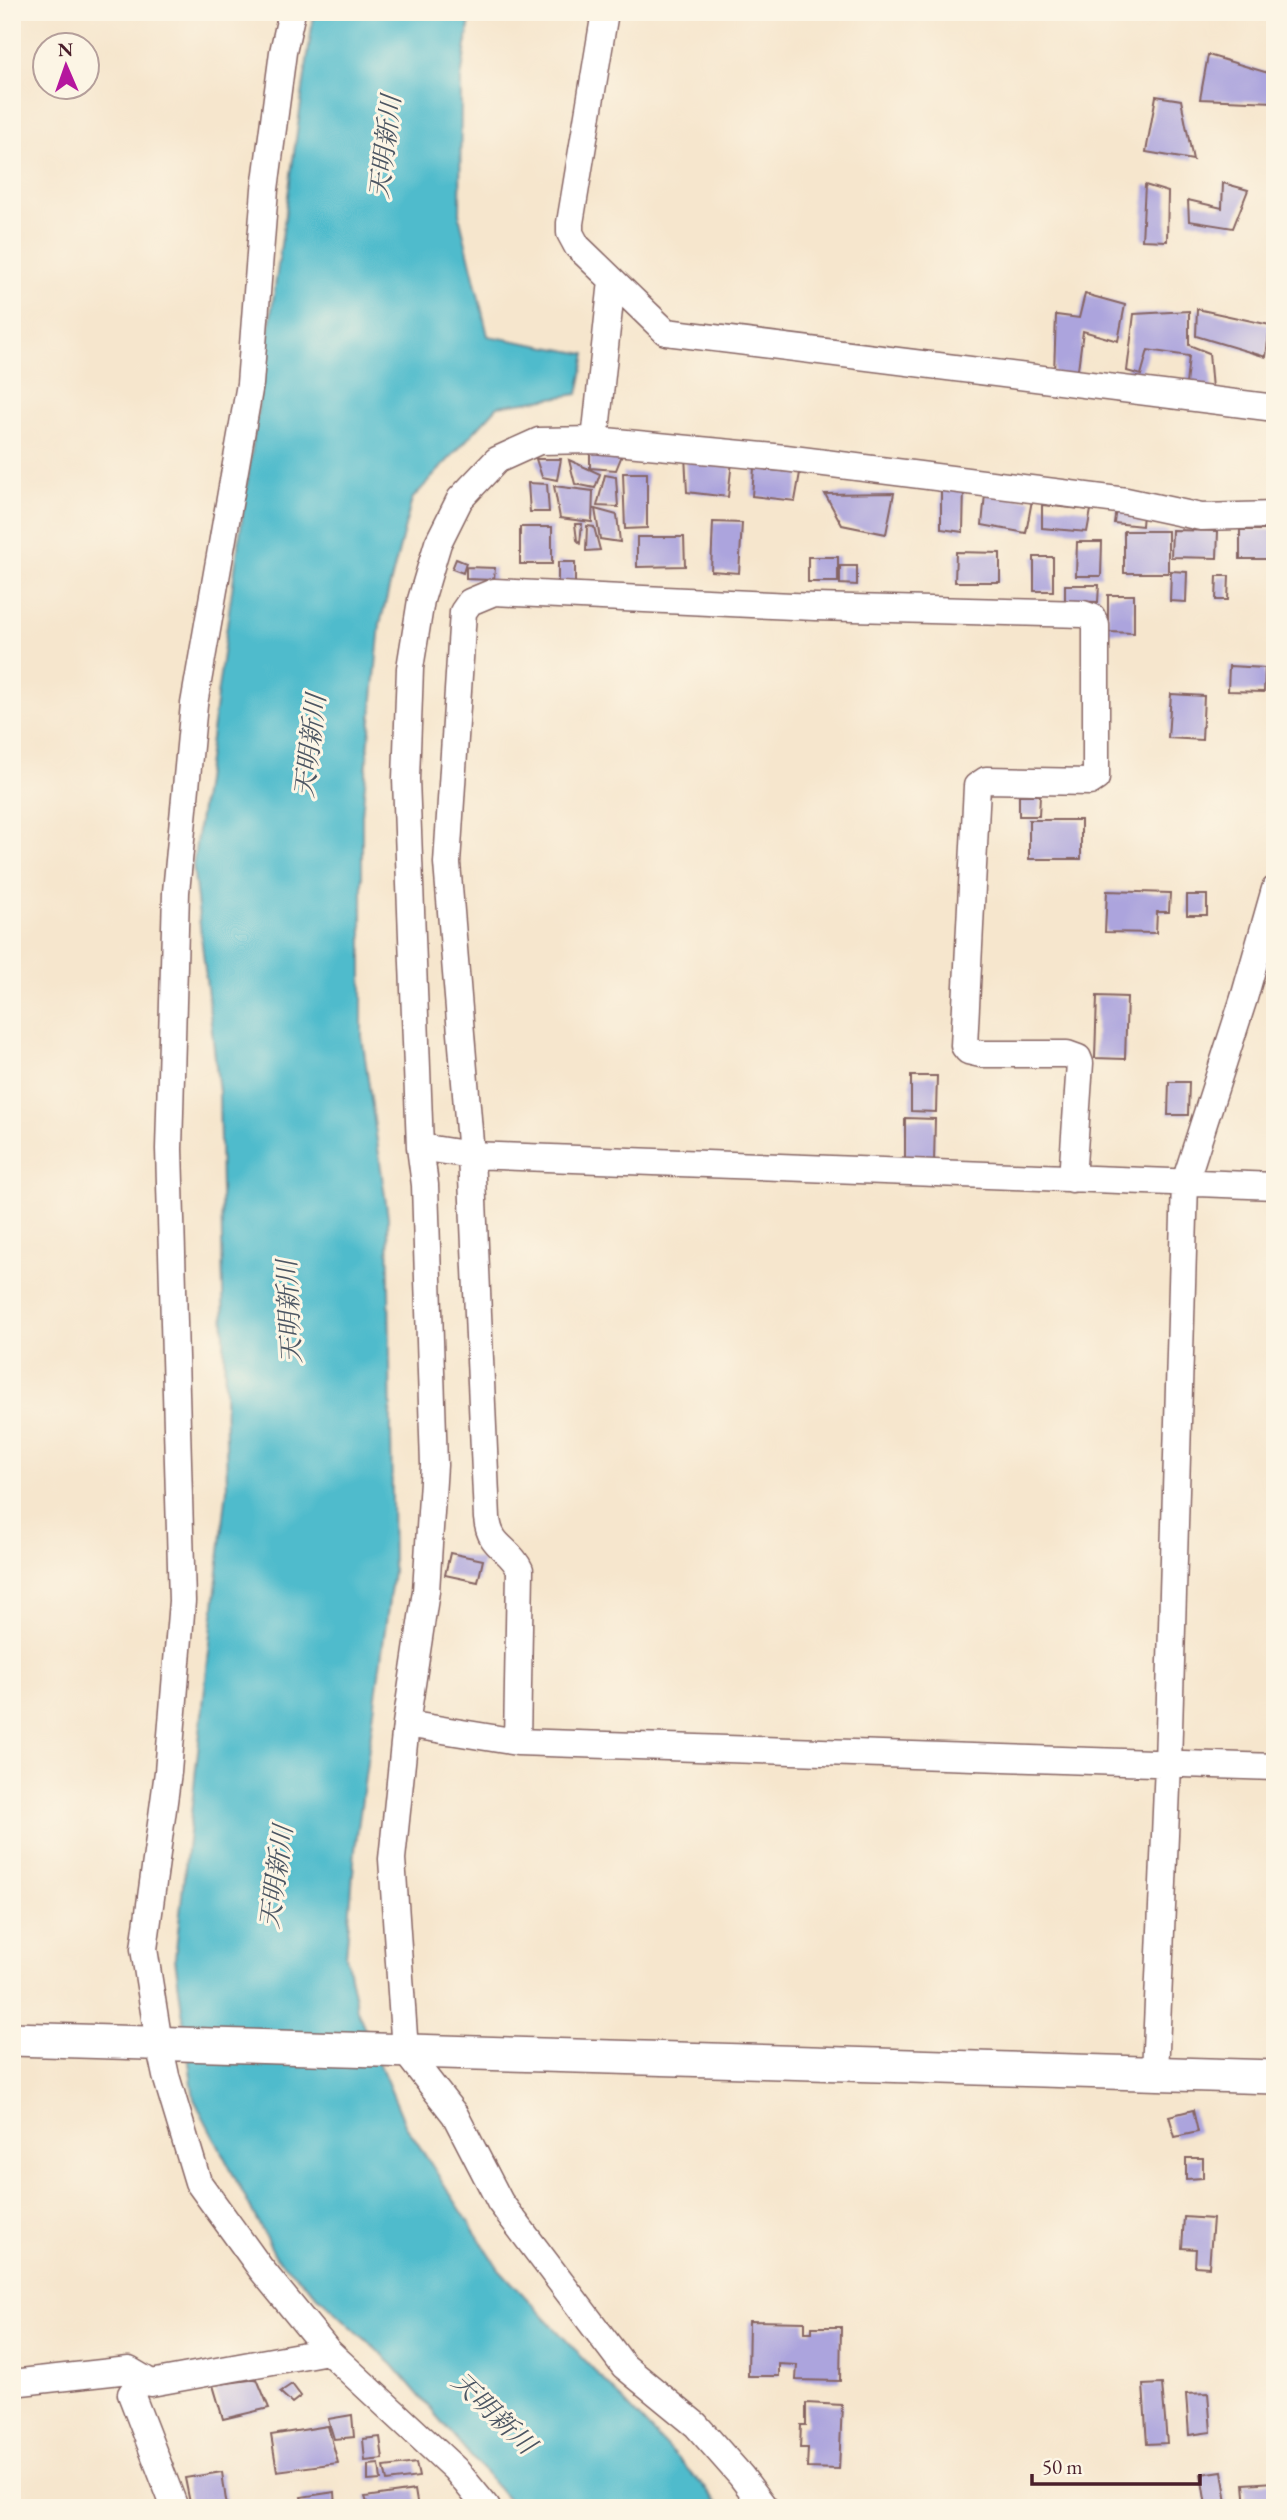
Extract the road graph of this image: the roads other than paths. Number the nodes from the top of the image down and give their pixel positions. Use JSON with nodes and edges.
{"nodes":[{"id":1,"x":292,"y":12,"type":"edge"},
{"id":2,"x":606,"y":12,"type":"edge"},
{"id":3,"x":612,"y":281,"type":"junction"},
{"id":4,"x":1275,"y":408,"type":"edge"},
{"id":5,"x":595,"y":440,"type":"junction"},
{"id":6,"x":1275,"y":514,"type":"edge"},
{"id":7,"x":1275,"y":889,"type":"edge"},
{"id":8,"x":420,"y":1147,"type":"junction"},
{"id":9,"x":471,"y":1155,"type":"junction"},
{"id":10,"x":1072,"y":1179,"type":"junction"},
{"id":11,"x":1185,"y":1182,"type":"junction"},
{"id":12,"x":1275,"y":1186,"type":"edge"},
{"id":13,"x":405,"y":1724,"type":"junction"},
{"id":14,"x":517,"y":1742,"type":"junction"},
{"id":15,"x":1168,"y":1764,"type":"junction"},
{"id":16,"x":1275,"y":1767,"type":"edge"},
{"id":17,"x":12,"y":2039,"type":"edge"},
{"id":18,"x":159,"y":2043,"type":"junction"},
{"id":19,"x":405,"y":2051,"type":"junction"},
{"id":20,"x":1155,"y":2073,"type":"junction"},
{"id":21,"x":1275,"y":2077,"type":"edge"},
{"id":22,"x":328,"y":2351,"type":"junction"},
{"id":23,"x":143,"y":2378,"type":"junction"},
{"id":24,"x":12,"y":2383,"type":"edge"},
{"id":25,"x":175,"y":2508,"type":"edge"},
{"id":26,"x":487,"y":2508,"type":"edge"},
{"id":27,"x":765,"y":2508,"type":"edge"}],
"edges":[{"from":1,"to":18,"type":"street"},
{"from":2,"to":3,"type":"street"},
{"from":3,"to":4,"type":"street"},
{"from":3,"to":5,"type":"street"},
{"from":5,"to":6,"type":"street"},
{"from":5,"to":8,"type":"street"},
{"from":7,"to":11,"type":"street"},
{"from":8,"to":9,"type":"street"},
{"from":8,"to":13,"type":"street"},
{"from":9,"to":10,"type":"street"},
{"from":9,"to":10,"type":"street"},
{"from":9,"to":14,"type":"street"},
{"from":10,"to":11,"type":"street"},
{"from":11,"to":12,"type":"street"},
{"from":11,"to":15,"type":"street"},
{"from":13,"to":14,"type":"street"},
{"from":13,"to":19,"type":"street"},
{"from":14,"to":15,"type":"street"},
{"from":15,"to":16,"type":"street"},
{"from":15,"to":20,"type":"street"},
{"from":17,"to":18,"type":"street"},
{"from":18,"to":19,"type":"street"},
{"from":18,"to":22,"type":"street"},
{"from":19,"to":20,"type":"street"},
{"from":19,"to":27,"type":"street"},
{"from":20,"to":21,"type":"street"},
{"from":22,"to":23,"type":"street"},
{"from":22,"to":26,"type":"street"},
{"from":23,"to":24,"type":"street"},
{"from":23,"to":25,"type":"street"}]}
